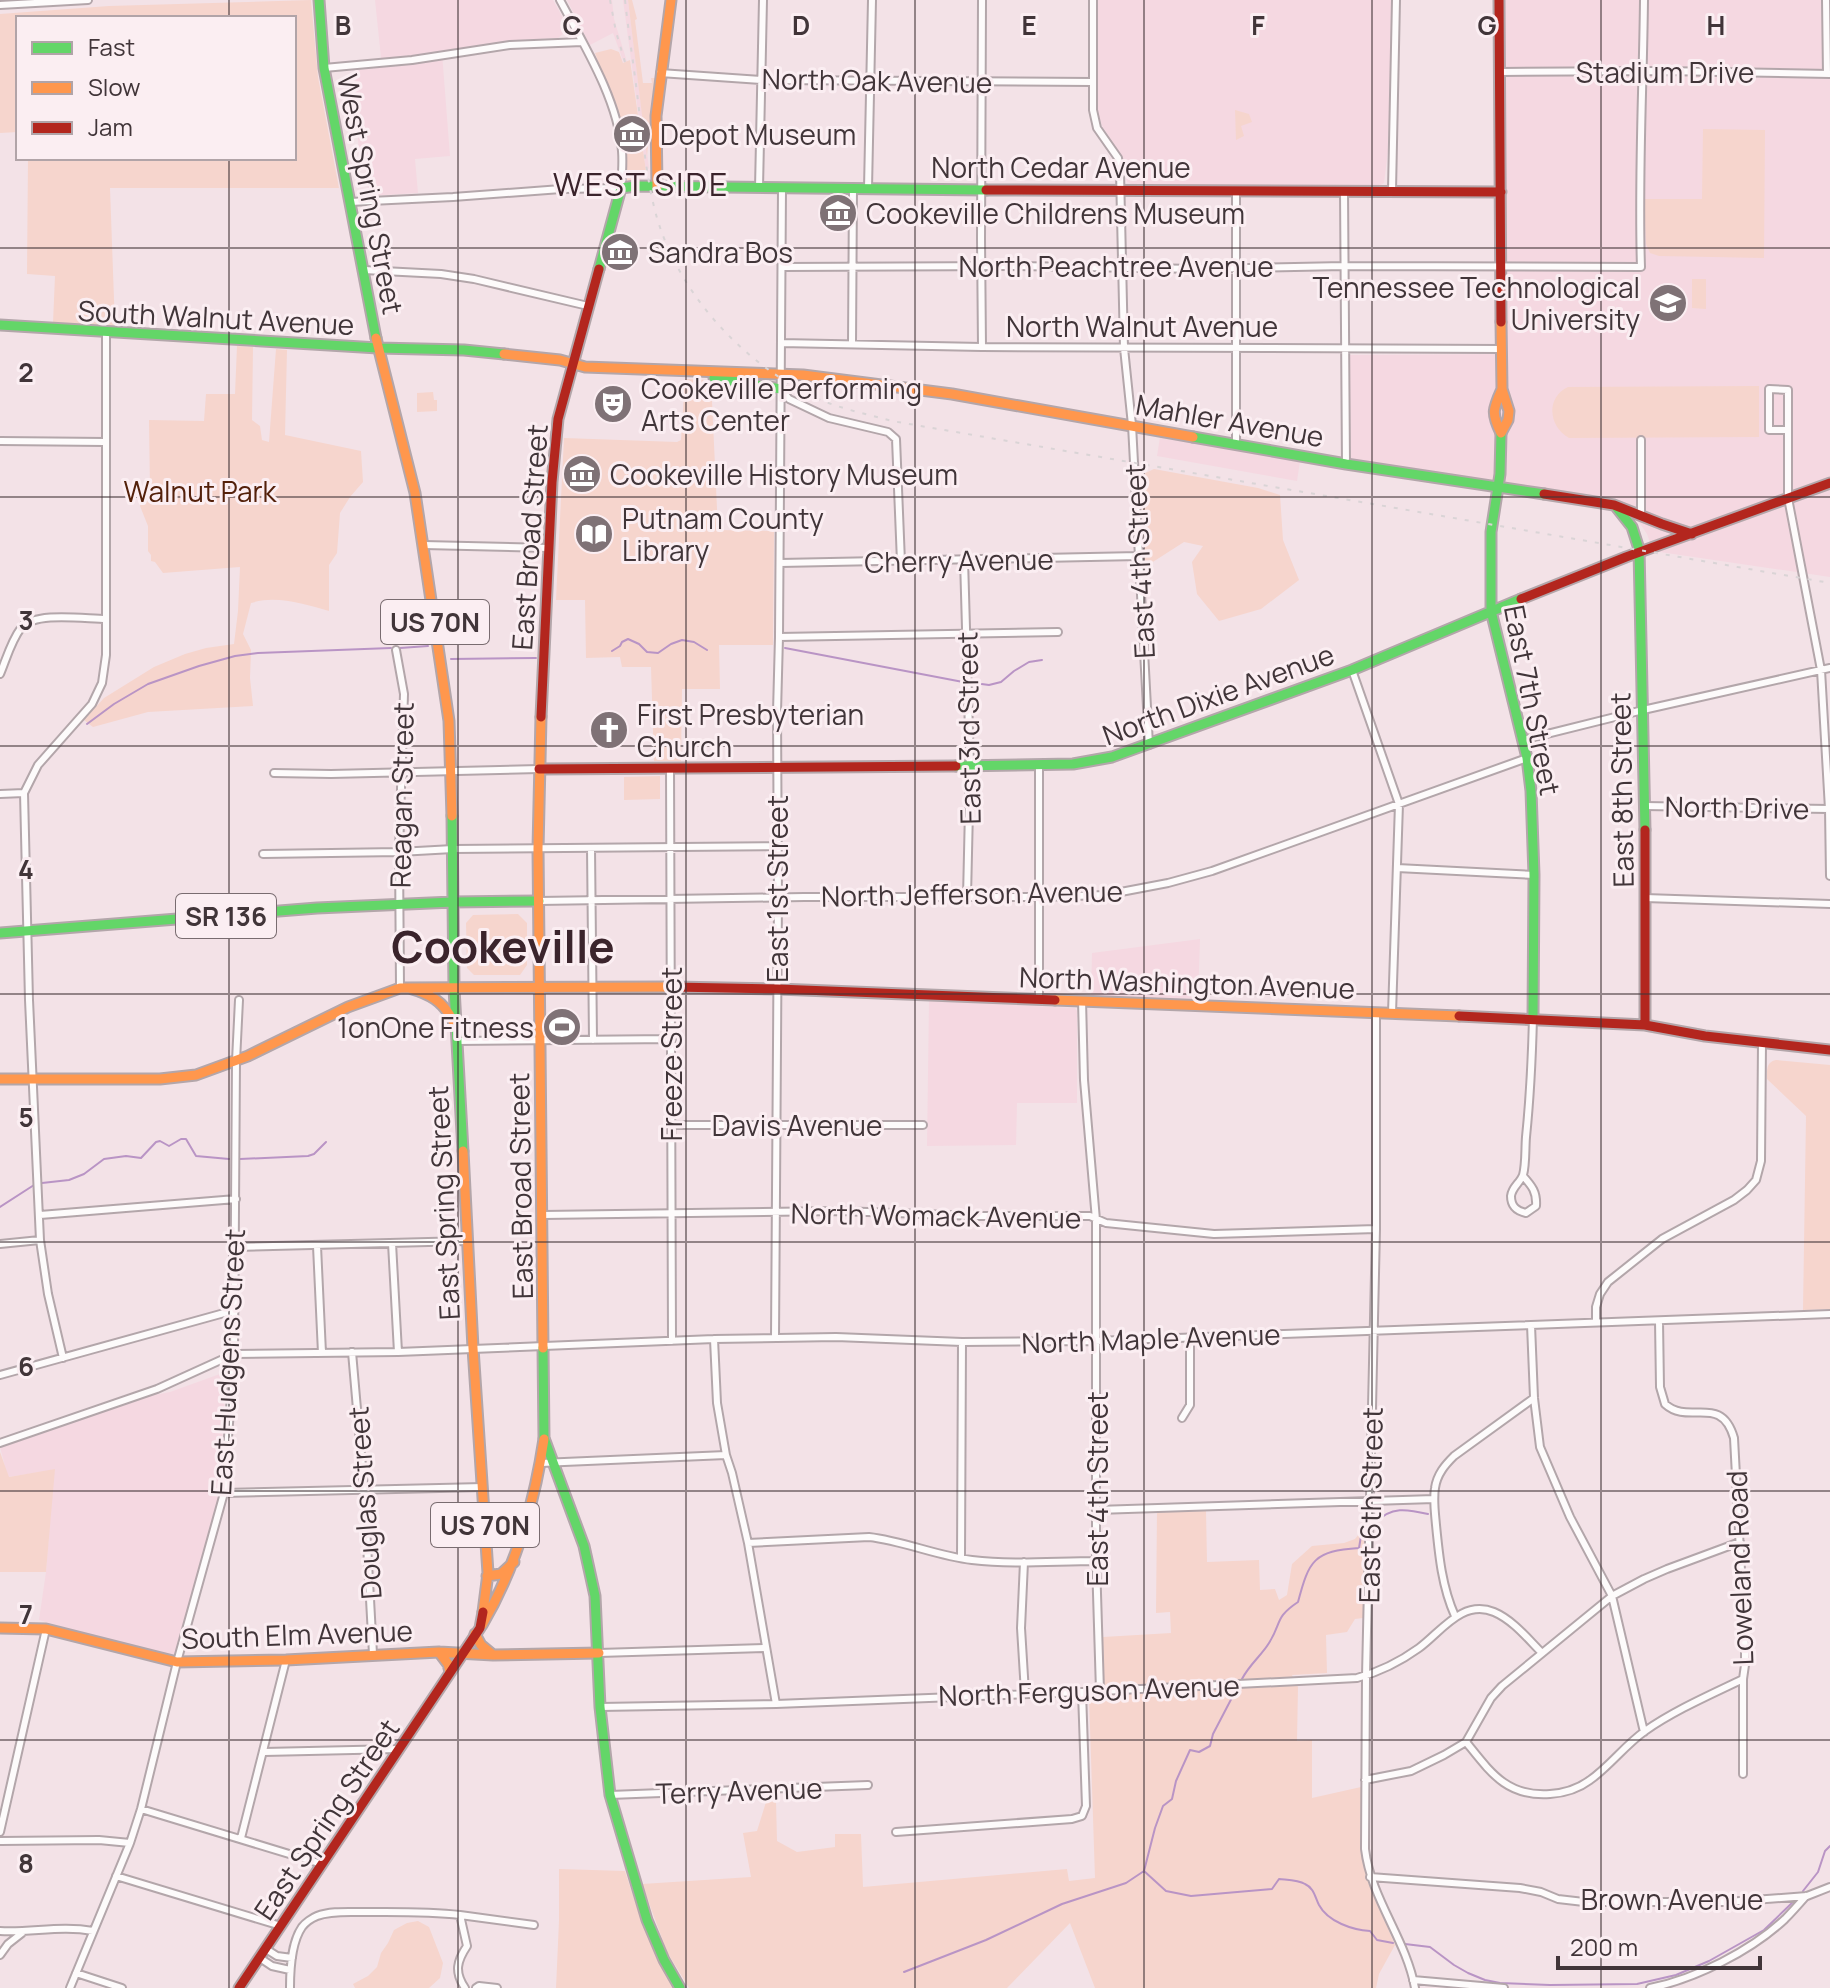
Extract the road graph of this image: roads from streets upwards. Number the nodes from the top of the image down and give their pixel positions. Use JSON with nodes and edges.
{"nodes":[{"id":1,"x":88,"y":0,"type":"edge"},
{"id":2,"x":319,"y":0,"type":"edge"},
{"id":3,"x":560,"y":0,"type":"edge"},
{"id":4,"x":671,"y":0,"type":"edge"},
{"id":5,"x":763,"y":0,"type":"edge"},
{"id":6,"x":872,"y":0,"type":"edge"},
{"id":7,"x":982,"y":0,"type":"edge"},
{"id":8,"x":1093,"y":0,"type":"edge"},
{"id":9,"x":1396,"y":0,"type":"edge"},
{"id":10,"x":1499,"y":0,"type":"edge"},
{"id":11,"x":1644,"y":0,"type":"edge"},
{"id":12,"x":1826,"y":0,"type":"edge"},
{"id":13,"x":0,"y":5,"type":"edge"},
{"id":14,"x":582,"y":42,"type":"junction"},
{"id":15,"x":324,"y":68,"type":"junction"},
{"id":16,"x":1643,"y":71,"type":"junction"},
{"id":17,"x":1500,"y":72,"type":"junction"},
{"id":18,"x":660,"y":73,"type":"junction"},
{"id":19,"x":1829,"y":74,"type":"edge"},
{"id":20,"x":871,"y":79,"type":"junction"},
{"id":21,"x":761,"y":80,"type":"junction"},
{"id":22,"x":982,"y":81,"type":"junction"},
{"id":23,"x":1093,"y":82,"type":"junction"},
{"id":24,"x":655,"y":164,"type":"junction"},
{"id":25,"x":636,"y":186,"type":"junction"},
{"id":26,"x":657,"y":187,"type":"junction"},
{"id":27,"x":621,"y":188,"type":"junction"},
{"id":28,"x":759,"y":188,"type":"junction"},
{"id":29,"x":853,"y":188,"type":"junction"},
{"id":30,"x":868,"y":188,"type":"junction"},
{"id":31,"x":782,"y":189,"type":"junction"},
{"id":32,"x":981,"y":189,"type":"junction"},
{"id":33,"x":1121,"y":190,"type":"junction"},
{"id":34,"x":1236,"y":190,"type":"junction"},
{"id":35,"x":1392,"y":190,"type":"junction"},
{"id":36,"x":1344,"y":191,"type":"junction"},
{"id":37,"x":1501,"y":192,"type":"junction"},
{"id":38,"x":350,"y":202,"type":"junction"},
{"id":39,"x":981,"y":266,"type":"junction"},
{"id":40,"x":1344,"y":266,"type":"junction"},
{"id":41,"x":782,"y":267,"type":"junction"},
{"id":42,"x":853,"y":267,"type":"junction"},
{"id":43,"x":1121,"y":267,"type":"junction"},
{"id":44,"x":1235,"y":267,"type":"junction"},
{"id":45,"x":1502,"y":267,"type":"junction"},
{"id":46,"x":364,"y":270,"type":"junction"},
{"id":47,"x":588,"y":306,"type":"junction"},
{"id":48,"x":0,"y":325,"type":"edge"},
{"id":49,"x":106,"y":333,"type":"junction"},
{"id":50,"x":781,"y":343,"type":"junction"},
{"id":51,"x":852,"y":344,"type":"junction"},
{"id":52,"x":982,"y":347,"type":"junction"},
{"id":53,"x":378,"y":348,"type":"junction"},
{"id":54,"x":1124,"y":348,"type":"junction"},
{"id":55,"x":1234,"y":349,"type":"junction"},
{"id":56,"x":1344,"y":349,"type":"junction"},
{"id":57,"x":1502,"y":349,"type":"junction"},
{"id":58,"x":573,"y":363,"type":"junction"},
{"id":59,"x":683,"y":372,"type":"junction"},
{"id":60,"x":781,"y":373,"type":"junction"},
{"id":61,"x":781,"y":389,"type":"junction"},
{"id":62,"x":1502,"y":389,"type":"junction"},
{"id":63,"x":1132,"y":425,"type":"junction"},
{"id":64,"x":1787,"y":430,"type":"junction"},
{"id":65,"x":1501,"y":433,"type":"junction"},
{"id":66,"x":1641,"y":440,"type":"dead end"},
{"id":67,"x":0,"y":441,"type":"edge"},
{"id":68,"x":105,"y":442,"type":"junction"},
{"id":69,"x":1236,"y":443,"type":"junction"},
{"id":70,"x":1346,"y":464,"type":"junction"},
{"id":71,"x":1830,"y":483,"type":"edge"},
{"id":72,"x":1499,"y":487,"type":"junction"},
{"id":73,"x":1788,"y":498,"type":"junction"},
{"id":74,"x":1614,"y":505,"type":"junction"},
{"id":75,"x":1641,"y":515,"type":"junction"},
{"id":76,"x":1633,"y":526,"type":"junction"},
{"id":77,"x":1692,"y":534,"type":"junction"},
{"id":78,"x":424,"y":545,"type":"junction"},
{"id":79,"x":1661,"y":545,"type":"junction"},
{"id":80,"x":548,"y":548,"type":"junction"},
{"id":81,"x":1639,"y":553,"type":"junction"},
{"id":82,"x":1139,"y":556,"type":"junction"},
{"id":83,"x":964,"y":559,"type":"junction"},
{"id":84,"x":901,"y":562,"type":"junction"},
{"id":85,"x":780,"y":563,"type":"junction"},
{"id":86,"x":1491,"y":611,"type":"junction"},
{"id":87,"x":106,"y":619,"type":"junction"},
{"id":88,"x":1058,"y":632,"type":"dead end"},
{"id":89,"x":967,"y":635,"type":"junction"},
{"id":90,"x":779,"y":637,"type":"junction"},
{"id":91,"x":396,"y":650,"type":"dead end"},
{"id":92,"x":1830,"y":668,"type":"edge"},
{"id":93,"x":1352,"y":670,"type":"junction"},
{"id":94,"x":1821,"y":670,"type":"junction"},
{"id":95,"x":0,"y":674,"type":"edge"},
{"id":96,"x":1643,"y":710,"type":"junction"},
{"id":97,"x":1523,"y":740,"type":"junction"},
{"id":98,"x":1149,"y":745,"type":"junction"},
{"id":99,"x":1527,"y":758,"type":"junction"},
{"id":100,"x":1039,"y":765,"type":"junction"},
{"id":101,"x":970,"y":766,"type":"junction"},
{"id":102,"x":670,"y":767,"type":"junction"},
{"id":103,"x":777,"y":768,"type":"junction"},
{"id":104,"x":539,"y":769,"type":"junction"},
{"id":105,"x":452,"y":771,"type":"junction"},
{"id":106,"x":402,"y":772,"type":"junction"},
{"id":107,"x":274,"y":773,"type":"dead end"},
{"id":108,"x":24,"y":793,"type":"junction"},
{"id":109,"x":0,"y":794,"type":"edge"},
{"id":110,"x":1399,"y":804,"type":"junction"},
{"id":111,"x":1645,"y":806,"type":"junction"},
{"id":112,"x":1829,"y":809,"type":"edge"},
{"id":113,"x":671,"y":846,"type":"junction"},
{"id":114,"x":778,"y":846,"type":"junction"},
{"id":115,"x":591,"y":848,"type":"junction"},
{"id":116,"x":453,"y":849,"type":"junction"},
{"id":117,"x":538,"y":849,"type":"junction"},
{"id":118,"x":399,"y":852,"type":"junction"},
{"id":119,"x":263,"y":854,"type":"dead end"},
{"id":120,"x":1397,"y":868,"type":"junction"},
{"id":121,"x":1534,"y":875,"type":"junction"},
{"id":122,"x":1830,"y":876,"type":"edge"},
{"id":123,"x":967,"y":897,"type":"junction"},
{"id":124,"x":1040,"y":897,"type":"junction"},
{"id":125,"x":778,"y":898,"type":"junction"},
{"id":126,"x":1645,"y":898,"type":"junction"},
{"id":127,"x":671,"y":899,"type":"junction"},
{"id":128,"x":591,"y":900,"type":"junction"},
{"id":129,"x":539,"y":901,"type":"junction"},
{"id":130,"x":453,"y":902,"type":"junction"},
{"id":131,"x":399,"y":904,"type":"junction"},
{"id":132,"x":1830,"y":904,"type":"edge"},
{"id":133,"x":27,"y":931,"type":"junction"},
{"id":134,"x":0,"y":933,"type":"edge"},
{"id":135,"x":671,"y":987,"type":"junction"},
{"id":136,"x":404,"y":988,"type":"junction"},
{"id":137,"x":454,"y":988,"type":"junction"},
{"id":138,"x":540,"y":988,"type":"junction"},
{"id":139,"x":592,"y":988,"type":"junction"},
{"id":140,"x":778,"y":989,"type":"junction"},
{"id":141,"x":1039,"y":998,"type":"junction"},
{"id":142,"x":239,"y":1000,"type":"dead end"},
{"id":143,"x":1082,"y":1000,"type":"junction"},
{"id":144,"x":1376,"y":1012,"type":"junction"},
{"id":145,"x":1392,"y":1013,"type":"junction"},
{"id":146,"x":1533,"y":1018,"type":"junction"},
{"id":147,"x":1645,"y":1025,"type":"junction"},
{"id":148,"x":456,"y":1027,"type":"junction"},
{"id":149,"x":540,"y":1039,"type":"junction"},
{"id":150,"x":672,"y":1039,"type":"junction"},
{"id":151,"x":593,"y":1040,"type":"junction"},
{"id":152,"x":456,"y":1041,"type":"junction"},
{"id":153,"x":1762,"y":1043,"type":"junction"},
{"id":154,"x":1830,"y":1050,"type":"edge"},
{"id":155,"x":236,"y":1061,"type":"junction"},
{"id":156,"x":0,"y":1079,"type":"edge"},
{"id":157,"x":33,"y":1079,"type":"junction"},
{"id":158,"x":672,"y":1125,"type":"junction"},
{"id":159,"x":923,"y":1125,"type":"dead end"},
{"id":160,"x":778,"y":1126,"type":"junction"},
{"id":161,"x":1523,"y":1176,"type":"junction"},
{"id":162,"x":236,"y":1199,"type":"junction"},
{"id":163,"x":777,"y":1212,"type":"junction"},
{"id":164,"x":671,"y":1213,"type":"junction"},
{"id":165,"x":40,"y":1215,"type":"junction"},
{"id":166,"x":543,"y":1215,"type":"junction"},
{"id":167,"x":1096,"y":1220,"type":"junction"},
{"id":168,"x":1376,"y":1229,"type":"junction"},
{"id":169,"x":40,"y":1240,"type":"junction"},
{"id":170,"x":468,"y":1241,"type":"junction"},
{"id":171,"x":392,"y":1243,"type":"junction"},
{"id":172,"x":0,"y":1244,"type":"edge"},
{"id":173,"x":317,"y":1246,"type":"junction"},
{"id":174,"x":235,"y":1247,"type":"junction"},
{"id":175,"x":235,"y":1310,"type":"junction"},
{"id":176,"x":1830,"y":1314,"type":"edge"},
{"id":177,"x":1659,"y":1321,"type":"junction"},
{"id":178,"x":1596,"y":1322,"type":"junction"},
{"id":179,"x":1531,"y":1325,"type":"junction"},
{"id":180,"x":1374,"y":1331,"type":"junction"},
{"id":181,"x":775,"y":1338,"type":"junction"},
{"id":182,"x":1190,"y":1338,"type":"junction"},
{"id":183,"x":714,"y":1339,"type":"junction"},
{"id":184,"x":672,"y":1341,"type":"junction"},
{"id":185,"x":1095,"y":1341,"type":"junction"},
{"id":186,"x":962,"y":1342,"type":"junction"},
{"id":187,"x":543,"y":1345,"type":"junction"},
{"id":188,"x":473,"y":1348,"type":"junction"},
{"id":189,"x":352,"y":1352,"type":"junction"},
{"id":190,"x":398,"y":1352,"type":"junction"},
{"id":191,"x":322,"y":1353,"type":"junction"},
{"id":192,"x":234,"y":1354,"type":"junction"},
{"id":193,"x":63,"y":1358,"type":"junction"},
{"id":194,"x":0,"y":1375,"type":"edge"},
{"id":195,"x":1534,"y":1398,"type":"junction"},
{"id":196,"x":1182,"y":1418,"type":"dead end"},
{"id":197,"x":544,"y":1438,"type":"junction"},
{"id":198,"x":0,"y":1443,"type":"edge"},
{"id":199,"x":726,"y":1455,"type":"junction"},
{"id":200,"x":541,"y":1463,"type":"junction"},
{"id":201,"x":553,"y":1464,"type":"junction"},
{"id":202,"x":483,"y":1487,"type":"junction"},
{"id":203,"x":364,"y":1489,"type":"junction"},
{"id":204,"x":224,"y":1493,"type":"junction"},
{"id":205,"x":1434,"y":1499,"type":"junction"},
{"id":206,"x":1370,"y":1501,"type":"junction"},
{"id":207,"x":1097,"y":1510,"type":"junction"},
{"id":208,"x":1740,"y":1542,"type":"junction"},
{"id":209,"x":748,"y":1543,"type":"junction"},
{"id":210,"x":961,"y":1558,"type":"junction"},
{"id":211,"x":1096,"y":1561,"type":"junction"},
{"id":212,"x":514,"y":1562,"type":"junction"},
{"id":213,"x":1024,"y":1562,"type":"junction"},
{"id":214,"x":487,"y":1576,"type":"junction"},
{"id":215,"x":1612,"y":1596,"type":"junction"},
{"id":216,"x":1455,"y":1616,"type":"junction"},
{"id":217,"x":0,"y":1628,"type":"edge"},
{"id":218,"x":46,"y":1629,"type":"junction"},
{"id":219,"x":478,"y":1631,"type":"junction"},
{"id":220,"x":765,"y":1648,"type":"junction"},
{"id":221,"x":439,"y":1652,"type":"junction"},
{"id":222,"x":463,"y":1653,"type":"junction"},
{"id":223,"x":599,"y":1653,"type":"junction"},
{"id":224,"x":1542,"y":1653,"type":"junction"},
{"id":225,"x":373,"y":1654,"type":"junction"},
{"id":226,"x":493,"y":1655,"type":"junction"},
{"id":227,"x":286,"y":1660,"type":"junction"},
{"id":228,"x":177,"y":1662,"type":"junction"},
{"id":229,"x":450,"y":1672,"type":"junction"},
{"id":230,"x":1366,"y":1676,"type":"junction"},
{"id":231,"x":1743,"y":1679,"type":"junction"},
{"id":232,"x":1100,"y":1691,"type":"junction"},
{"id":233,"x":1082,"y":1692,"type":"junction"},
{"id":234,"x":1025,"y":1693,"type":"junction"},
{"id":235,"x":776,"y":1704,"type":"junction"},
{"id":236,"x":600,"y":1707,"type":"junction"},
{"id":237,"x":1644,"y":1732,"type":"junction"},
{"id":238,"x":1466,"y":1742,"type":"junction"},
{"id":239,"x":398,"y":1749,"type":"junction"},
{"id":240,"x":264,"y":1752,"type":"junction"},
{"id":241,"x":1743,"y":1774,"type":"dead end"},
{"id":242,"x":1365,"y":1780,"type":"junction"},
{"id":243,"x":868,"y":1785,"type":"dead end"},
{"id":244,"x":610,"y":1795,"type":"junction"},
{"id":245,"x":141,"y":1809,"type":"junction"},
{"id":246,"x":0,"y":1832,"type":"edge"},
{"id":247,"x":896,"y":1832,"type":"dead end"},
{"id":248,"x":241,"y":1838,"type":"junction"},
{"id":249,"x":0,"y":1841,"type":"edge"},
{"id":250,"x":130,"y":1843,"type":"junction"},
{"id":251,"x":322,"y":1864,"type":"junction"},
{"id":252,"x":116,"y":1876,"type":"junction"},
{"id":253,"x":1370,"y":1877,"type":"junction"},
{"id":254,"x":1830,"y":1887,"type":"edge"},
{"id":255,"x":1807,"y":1896,"type":"junction"},
{"id":256,"x":460,"y":1915,"type":"junction"},
{"id":257,"x":534,"y":1925,"type":"dead end"},
{"id":258,"x":282,"y":1926,"type":"junction"},
{"id":259,"x":0,"y":1931,"type":"edge"},
{"id":260,"x":93,"y":1931,"type":"junction"},
{"id":261,"x":22,"y":1933,"type":"junction"},
{"id":262,"x":266,"y":1949,"type":"junction"},
{"id":263,"x":0,"y":1955,"type":"edge"},
{"id":264,"x":260,"y":1958,"type":"junction"},
{"id":265,"x":292,"y":1958,"type":"junction"},
{"id":266,"x":290,"y":1970,"type":"junction"},
{"id":267,"x":76,"y":1973,"type":"junction"},
{"id":268,"x":1414,"y":1984,"type":"edge"},
{"id":269,"x":70,"y":1988,"type":"edge"},
{"id":270,"x":122,"y":1988,"type":"edge"},
{"id":271,"x":239,"y":1988,"type":"edge"},
{"id":272,"x":290,"y":1988,"type":"edge"},
{"id":273,"x":465,"y":1988,"type":"edge"},
{"id":274,"x":476,"y":1988,"type":"edge"},
{"id":275,"x":497,"y":1988,"type":"edge"},
{"id":276,"x":680,"y":1988,"type":"edge"},
{"id":277,"x":1504,"y":1988,"type":"edge"},
{"id":278,"x":1650,"y":1988,"type":"edge"}],
"edges":[{"from":1,"to":13,"type":"street"},
{"from":2,"to":15,"type":"street","name":"West Spring Street","number":"US 70N"},
{"from":3,"to":14,"type":"street"},
{"from":4,"to":18,"type":"street"},
{"from":5,"to":21,"type":"street"},
{"from":6,"to":20,"type":"street"},
{"from":7,"to":22,"type":"street"},
{"from":8,"to":23,"type":"street","name":"East 4th Street"},
{"from":9,"to":35,"type":"street"},
{"from":10,"to":17,"type":"street"},
{"from":11,"to":16,"type":"street"},
{"from":12,"to":19,"type":"street"},
{"from":14,"to":15,"type":"street"},
{"from":14,"to":27,"type":"street"},
{"from":15,"to":38,"type":"street","name":"West Spring Street","number":"US 70N"},
{"from":16,"to":17,"type":"street","name":"Stadium Drive"},
{"from":16,"to":19,"type":"street","name":"Stadium Drive"},
{"from":16,"to":45,"type":"street","name":"North Peachtree Avenue"},
{"from":17,"to":37,"type":"street"},
{"from":18,"to":21,"type":"street","name":"North Oak Avenue"},
{"from":18,"to":24,"type":"street"},
{"from":20,"to":21,"type":"street","name":"North Oak Avenue"},
{"from":20,"to":22,"type":"street","name":"North Oak Avenue"},
{"from":20,"to":30,"type":"street"},
{"from":21,"to":28,"type":"street"},
{"from":22,"to":23,"type":"street","name":"North Oak Avenue"},
{"from":22,"to":32,"type":"street"},
{"from":23,"to":33,"type":"street","name":"East 4th Street"},
{"from":24,"to":25,"type":"street"},
{"from":24,"to":26,"type":"street"},
{"from":25,"to":26,"type":"street","name":"North Cedar Avenue"},
{"from":25,"to":27,"type":"street","name":"North Cedar Avenue"},
{"from":26,"to":28,"type":"street","name":"North Cedar Avenue"},
{"from":27,"to":38,"type":"street"},
{"from":27,"to":47,"type":"street","name":"East Broad Street"},
{"from":28,"to":31,"type":"street","name":"North Cedar Avenue"},
{"from":29,"to":30,"type":"street","name":"North Cedar Avenue"},
{"from":29,"to":31,"type":"street","name":"North Cedar Avenue"},
{"from":29,"to":42,"type":"street"},
{"from":30,"to":32,"type":"street","name":"North Cedar Avenue"},
{"from":31,"to":41,"type":"street","name":"East 1st Street"},
{"from":32,"to":33,"type":"street","name":"North Cedar Avenue"},
{"from":32,"to":39,"type":"street"},
{"from":33,"to":34,"type":"street","name":"North Cedar Avenue"},
{"from":33,"to":43,"type":"street","name":"East 4th Street"},
{"from":34,"to":36,"type":"street","name":"North Cedar Avenue"},
{"from":34,"to":44,"type":"street"},
{"from":35,"to":36,"type":"street","name":"North Cedar Avenue"},
{"from":35,"to":37,"type":"street","name":"North Cedar Avenue"},
{"from":36,"to":40,"type":"street"},
{"from":37,"to":45,"type":"street"},
{"from":38,"to":46,"type":"street","name":"West Spring Street","number":"US 70N"},
{"from":39,"to":42,"type":"street","name":"North Peachtree Avenue"},
{"from":39,"to":43,"type":"street","name":"North Peachtree Avenue"},
{"from":39,"to":52,"type":"street"},
{"from":40,"to":44,"type":"street","name":"North Peachtree Avenue"},
{"from":40,"to":45,"type":"street","name":"North Peachtree Avenue"},
{"from":40,"to":56,"type":"street"},
{"from":41,"to":42,"type":"street","name":"North Peachtree Avenue"},
{"from":41,"to":50,"type":"street","name":"East 1st Street"},
{"from":42,"to":51,"type":"street"},
{"from":43,"to":44,"type":"street","name":"North Peachtree Avenue"},
{"from":43,"to":54,"type":"street","name":"East 4th Street"},
{"from":44,"to":55,"type":"street"},
{"from":45,"to":57,"type":"street"},
{"from":46,"to":47,"type":"street"},
{"from":46,"to":53,"type":"street","name":"West Spring Street","number":"US 70N"},
{"from":47,"to":58,"type":"street","name":"East Broad Street"},
{"from":48,"to":49,"type":"street","name":"South Walnut Avenue"},
{"from":49,"to":53,"type":"street","name":"South Walnut Avenue"},
{"from":49,"to":68,"type":"street"},
{"from":50,"to":51,"type":"street","name":"North Walnut Avenue"},
{"from":50,"to":60,"type":"street","name":"East 1st Street"},
{"from":51,"to":52,"type":"street","name":"North Walnut Avenue"},
{"from":52,"to":54,"type":"street","name":"North Walnut Avenue"},
{"from":53,"to":58,"type":"street","name":"South Walnut Avenue"},
{"from":53,"to":78,"type":"street","name":"East Spring Street","number":"US 70N"},
{"from":54,"to":55,"type":"street","name":"North Walnut Avenue"},
{"from":54,"to":63,"type":"street","name":"East 4th Street"},
{"from":55,"to":56,"type":"street","name":"North Walnut Avenue"},
{"from":55,"to":69,"type":"street"},
{"from":56,"to":57,"type":"street","name":"North Walnut Avenue"},
{"from":56,"to":70,"type":"street"},
{"from":57,"to":62,"type":"street"},
{"from":58,"to":59,"type":"street"},
{"from":58,"to":80,"type":"street","name":"East Broad Street"},
{"from":59,"to":60,"type":"street"},
{"from":59,"to":61,"type":"street"},
{"from":60,"to":61,"type":"street","name":"East 1st Street"},
{"from":60,"to":63,"type":"street","name":"Mahler Avenue"},
{"from":61,"to":84,"type":"street"},
{"from":61,"to":85,"type":"street","name":"East 1st Street"},
{"from":62,"to":65,"type":"street"},
{"from":62,"to":65,"type":"street"},
{"from":63,"to":69,"type":"street","name":"Mahler Avenue"},
{"from":63,"to":82,"type":"street","name":"East 4th Street"},
{"from":64,"to":64,"type":"street"},
{"from":64,"to":73,"type":"street"},
{"from":65,"to":72,"type":"street","name":"East 7th Street"},
{"from":66,"to":75,"type":"street"},
{"from":67,"to":68,"type":"street"},
{"from":68,"to":87,"type":"street"},
{"from":69,"to":70,"type":"street","name":"Mahler Avenue"},
{"from":70,"to":72,"type":"street","name":"Mahler Avenue"},
{"from":71,"to":73,"type":"street","name":"North Dixie Avenue"},
{"from":72,"to":74,"type":"street","name":"Mahler Avenue"},
{"from":72,"to":86,"type":"street","name":"East 7th Street"},
{"from":73,"to":77,"type":"street","name":"North Dixie Avenue"},
{"from":73,"to":94,"type":"street"},
{"from":74,"to":75,"type":"street","name":"Mahler Avenue"},
{"from":74,"to":76,"type":"street"},
{"from":75,"to":77,"type":"street","name":"Mahler Avenue"},
{"from":76,"to":79,"type":"street"},
{"from":76,"to":81,"type":"street"},
{"from":77,"to":79,"type":"street","name":"North Dixie Avenue"},
{"from":78,"to":80,"type":"street"},
{"from":78,"to":105,"type":"street","name":"East Spring Street","number":"US 70N"},
{"from":79,"to":81,"type":"street","name":"North Dixie Avenue"},
{"from":80,"to":104,"type":"street","name":"East Broad Street"},
{"from":81,"to":86,"type":"street","name":"North Dixie Avenue"},
{"from":81,"to":96,"type":"street","name":"East 8th Street"},
{"from":82,"to":83,"type":"street","name":"Cherry Avenue"},
{"from":82,"to":98,"type":"street","name":"East 4th Street"},
{"from":83,"to":84,"type":"street","name":"Cherry Avenue"},
{"from":83,"to":89,"type":"street","name":"East 3rd Street"},
{"from":84,"to":85,"type":"street","name":"Cherry Avenue"},
{"from":85,"to":90,"type":"street","name":"East 1st Street"},
{"from":86,"to":93,"type":"street","name":"North Dixie Avenue"},
{"from":86,"to":97,"type":"street","name":"East 7th Street"},
{"from":87,"to":95,"type":"street"},
{"from":87,"to":108,"type":"street"},
{"from":88,"to":89,"type":"street"},
{"from":89,"to":90,"type":"street"},
{"from":89,"to":101,"type":"street","name":"East 3rd Street"},
{"from":90,"to":103,"type":"street","name":"East 1st Street"},
{"from":91,"to":106,"type":"street","name":"Reagan Street"},
{"from":92,"to":94,"type":"street"},
{"from":93,"to":98,"type":"street","name":"North Dixie Avenue"},
{"from":93,"to":110,"type":"street"},
{"from":94,"to":96,"type":"street"},
{"from":94,"to":112,"type":"street"},
{"from":96,"to":97,"type":"street"},
{"from":96,"to":111,"type":"street","name":"East 8th Street"},
{"from":97,"to":99,"type":"street","name":"East 7th Street"},
{"from":98,"to":100,"type":"street","name":"North Dixie Avenue"},
{"from":99,"to":110,"type":"street","name":"North Jefferson Avenue"},
{"from":99,"to":121,"type":"street","name":"East 7th Street"},
{"from":100,"to":101,"type":"street","name":"North Dixie Avenue"},
{"from":100,"to":124,"type":"street"},
{"from":101,"to":103,"type":"street","name":"North Dixie Avenue"},
{"from":101,"to":123,"type":"street","name":"East 3rd Street"},
{"from":102,"to":103,"type":"street","name":"North Dixie Avenue"},
{"from":102,"to":104,"type":"street","name":"North Dixie Avenue"},
{"from":102,"to":113,"type":"street","name":"Freeze Street"},
{"from":103,"to":114,"type":"street","name":"East 1st Street"},
{"from":104,"to":105,"type":"street"},
{"from":104,"to":117,"type":"street","name":"East Broad Street"},
{"from":105,"to":106,"type":"street"},
{"from":105,"to":116,"type":"street","name":"East Spring Street","number":"US 70N"},
{"from":106,"to":107,"type":"street"},
{"from":106,"to":118,"type":"street","name":"Reagan Street"},
{"from":108,"to":109,"type":"street"},
{"from":108,"to":133,"type":"street"},
{"from":110,"to":120,"type":"street"},
{"from":110,"to":124,"type":"street","name":"North Jefferson Avenue"},
{"from":111,"to":112,"type":"street","name":"North Drive"},
{"from":111,"to":126,"type":"street","name":"East 8th Street"},
{"from":112,"to":122,"type":"street"},
{"from":113,"to":114,"type":"street"},
{"from":113,"to":115,"type":"street"},
{"from":113,"to":127,"type":"street","name":"Freeze Street"},
{"from":114,"to":125,"type":"street","name":"East 1st Street"},
{"from":115,"to":117,"type":"street"},
{"from":115,"to":128,"type":"street"},
{"from":116,"to":117,"type":"street"},
{"from":116,"to":118,"type":"street"},
{"from":116,"to":130,"type":"street","name":"East Spring Street","number":"US 70N"},
{"from":117,"to":129,"type":"street","name":"East Broad Street"},
{"from":118,"to":119,"type":"street"},
{"from":118,"to":131,"type":"street","name":"Reagan Street"},
{"from":120,"to":121,"type":"street"},
{"from":120,"to":145,"type":"street"},
{"from":121,"to":146,"type":"street","name":"East 7th Street"},
{"from":123,"to":124,"type":"street","name":"North Jefferson Avenue"},
{"from":123,"to":125,"type":"street","name":"North Jefferson Avenue"},
{"from":124,"to":141,"type":"street"},
{"from":125,"to":127,"type":"street","name":"North Jefferson Avenue"},
{"from":125,"to":140,"type":"street","name":"East 1st Street"},
{"from":126,"to":132,"type":"street"},
{"from":126,"to":147,"type":"street","name":"East 8th Street"},
{"from":127,"to":128,"type":"street","name":"North Jefferson Avenue"},
{"from":127,"to":135,"type":"street","name":"Freeze Street"},
{"from":128,"to":129,"type":"street","name":"North Jefferson Avenue"},
{"from":128,"to":139,"type":"street"},
{"from":129,"to":130,"type":"street"},
{"from":129,"to":138,"type":"street","name":"East Broad Street"},
{"from":130,"to":131,"type":"street","number":"SR 136"},
{"from":130,"to":137,"type":"street","name":"East Spring Street","number":"US 70N"},
{"from":131,"to":133,"type":"street","number":"SR 136"},
{"from":131,"to":136,"type":"street","name":"Reagan Street"},
{"from":133,"to":134,"type":"street","number":"SR 136"},
{"from":133,"to":157,"type":"street"},
{"from":135,"to":139,"type":"street","name":"North Washington Avenue"},
{"from":135,"to":140,"type":"street","name":"North Washington Avenue"},
{"from":135,"to":150,"type":"street","name":"Freeze Street"},
{"from":136,"to":137,"type":"street","name":"North Washington Avenue"},
{"from":136,"to":148,"type":"street"},
{"from":136,"to":155,"type":"street"},
{"from":137,"to":138,"type":"street","name":"North Washington Avenue"},
{"from":137,"to":148,"type":"street","name":"East Spring Street","number":"US 70N"},
{"from":138,"to":139,"type":"street","name":"North Washington Avenue"},
{"from":138,"to":149,"type":"street","name":"East Broad Street"},
{"from":139,"to":151,"type":"street"},
{"from":140,"to":141,"type":"street","name":"North Washington Avenue"},
{"from":140,"to":160,"type":"street","name":"East 1st Street"},
{"from":141,"to":143,"type":"street","name":"North Washington Avenue"},
{"from":142,"to":155,"type":"street","name":"East Hudgens Street"},
{"from":143,"to":144,"type":"street","name":"North Washington Avenue"},
{"from":143,"to":167,"type":"street","name":"East 4th Street"},
{"from":144,"to":145,"type":"street","name":"North Washington Avenue"},
{"from":144,"to":168,"type":"street","name":"East 6th Street"},
{"from":145,"to":146,"type":"street","name":"North Washington Avenue"},
{"from":146,"to":147,"type":"street","name":"North Washington Avenue"},
{"from":146,"to":161,"type":"street"},
{"from":147,"to":153,"type":"street","name":"North Washington Avenue"},
{"from":148,"to":152,"type":"street","name":"East Spring Street","number":"US 70N"},
{"from":149,"to":151,"type":"street"},
{"from":149,"to":152,"type":"street"},
{"from":149,"to":166,"type":"street","name":"East Broad Street"},
{"from":150,"to":151,"type":"street"},
{"from":150,"to":158,"type":"street","name":"Freeze Street"},
{"from":152,"to":170,"type":"street","name":"East Spring Street","number":"US 70N"},
{"from":153,"to":154,"type":"street","name":"North Washington Avenue"},
{"from":153,"to":178,"type":"street"},
{"from":155,"to":157,"type":"street"},
{"from":155,"to":162,"type":"street","name":"East Hudgens Street"},
{"from":156,"to":157,"type":"street"},
{"from":157,"to":165,"type":"street"},
{"from":158,"to":160,"type":"street","name":"Davis Avenue"},
{"from":158,"to":164,"type":"street","name":"Freeze Street"},
{"from":159,"to":160,"type":"street","name":"Davis Avenue"},
{"from":160,"to":163,"type":"street","name":"East 1st Street"},
{"from":161,"to":161,"type":"street"},
{"from":162,"to":165,"type":"street"},
{"from":162,"to":174,"type":"street","name":"East Hudgens Street"},
{"from":163,"to":164,"type":"street","name":"North Womack Avenue"},
{"from":163,"to":167,"type":"street","name":"North Womack Avenue"},
{"from":163,"to":181,"type":"street","name":"East 1st Street"},
{"from":164,"to":166,"type":"street","name":"North Womack Avenue"},
{"from":164,"to":184,"type":"street","name":"Freeze Street"},
{"from":165,"to":169,"type":"street"},
{"from":166,"to":187,"type":"street","name":"East Broad Street"},
{"from":167,"to":168,"type":"street","name":"North Womack Avenue"},
{"from":167,"to":185,"type":"street","name":"East 4th Street"},
{"from":168,"to":180,"type":"street","name":"East 6th Street"},
{"from":169,"to":172,"type":"street"},
{"from":169,"to":193,"type":"street"},
{"from":170,"to":171,"type":"street"},
{"from":170,"to":188,"type":"street","name":"East Spring Street","number":"US 70N"},
{"from":171,"to":173,"type":"street"},
{"from":171,"to":190,"type":"street"},
{"from":173,"to":174,"type":"street"},
{"from":173,"to":191,"type":"street"},
{"from":174,"to":175,"type":"street","name":"East Hudgens Street"},
{"from":175,"to":192,"type":"street","name":"East Hudgens Street"},
{"from":175,"to":193,"type":"street"},
{"from":176,"to":177,"type":"street","name":"North Maple Avenue"},
{"from":177,"to":178,"type":"street","name":"North Maple Avenue"},
{"from":177,"to":208,"type":"street","name":"Loweland Road"},
{"from":178,"to":179,"type":"street","name":"North Maple Avenue"},
{"from":179,"to":180,"type":"street","name":"North Maple Avenue"},
{"from":179,"to":195,"type":"street"},
{"from":180,"to":182,"type":"street","name":"North Maple Avenue"},
{"from":180,"to":206,"type":"street","name":"East 6th Street"},
{"from":181,"to":183,"type":"street","name":"North Maple Avenue"},
{"from":181,"to":186,"type":"street","name":"North Maple Avenue"},
{"from":182,"to":185,"type":"street","name":"North Maple Avenue"},
{"from":182,"to":196,"type":"street"},
{"from":183,"to":184,"type":"street","name":"North Maple Avenue"},
{"from":183,"to":199,"type":"street"},
{"from":184,"to":187,"type":"street","name":"North Maple Avenue"},
{"from":185,"to":186,"type":"street","name":"North Maple Avenue"},
{"from":185,"to":207,"type":"street","name":"East 4th Street"},
{"from":186,"to":210,"type":"street"},
{"from":187,"to":188,"type":"street","name":"North Maple Avenue"},
{"from":187,"to":197,"type":"street","name":"East Broad Street"},
{"from":188,"to":190,"type":"street","name":"North Maple Avenue"},
{"from":188,"to":202,"type":"street","name":"East Spring Street","number":"US 70N"},
{"from":189,"to":190,"type":"street","name":"North Maple Avenue"},
{"from":189,"to":191,"type":"street","name":"North Maple Avenue"},
{"from":189,"to":203,"type":"street","name":"Douglas Street"},
{"from":191,"to":192,"type":"street","name":"North Maple Avenue"},
{"from":192,"to":198,"type":"street"},
{"from":192,"to":204,"type":"street","name":"East Hudgens Street"},
{"from":193,"to":194,"type":"street"},
{"from":195,"to":205,"type":"street"},
{"from":195,"to":215,"type":"street"},
{"from":197,"to":200,"type":"street"},
{"from":197,"to":201,"type":"street","name":"East Broad Street"},
{"from":199,"to":201,"type":"street"},
{"from":199,"to":209,"type":"street"},
{"from":200,"to":201,"type":"street"},
{"from":200,"to":212,"type":"street"},
{"from":201,"to":223,"type":"street","name":"East Broad Street"},
{"from":202,"to":203,"type":"street"},
{"from":202,"to":214,"type":"street","name":"East Spring Street","number":"US 70N"},
{"from":203,"to":204,"type":"street"},
{"from":203,"to":225,"type":"street","name":"Douglas Street"},
{"from":204,"to":228,"type":"street","name":"East Hudgens Street"},
{"from":205,"to":206,"type":"street"},
{"from":205,"to":216,"type":"street"},
{"from":206,"to":207,"type":"street"},
{"from":206,"to":230,"type":"street","name":"East 6th Street"},
{"from":207,"to":211,"type":"street","name":"East 4th Street"},
{"from":208,"to":215,"type":"street"},
{"from":208,"to":231,"type":"street","name":"Loweland Road"},
{"from":209,"to":210,"type":"street"},
{"from":209,"to":220,"type":"street"},
{"from":210,"to":213,"type":"street"},
{"from":211,"to":213,"type":"street"},
{"from":211,"to":232,"type":"street","name":"East 4th Street"},
{"from":212,"to":214,"type":"street"},
{"from":212,"to":219,"type":"street"},
{"from":213,"to":234,"type":"street"},
{"from":214,"to":219,"type":"street","name":"East Spring Street","number":"US 70N"},
{"from":215,"to":224,"type":"street"},
{"from":215,"to":237,"type":"street"},
{"from":216,"to":224,"type":"street"},
{"from":216,"to":230,"type":"street","name":"North Ferguson Avenue"},
{"from":217,"to":218,"type":"street","name":"South Elm Avenue"},
{"from":218,"to":228,"type":"street","name":"South Elm Avenue"},
{"from":218,"to":246,"type":"street"},
{"from":219,"to":222,"type":"street","name":"East Spring Street","number":"US 70N"},
{"from":219,"to":226,"type":"street"},
{"from":220,"to":223,"type":"street"},
{"from":220,"to":235,"type":"street"},
{"from":221,"to":222,"type":"street","name":"South Elm Avenue"},
{"from":221,"to":225,"type":"street","name":"South Elm Avenue"},
{"from":221,"to":229,"type":"street"},
{"from":222,"to":226,"type":"street","name":"South Elm Avenue"},
{"from":222,"to":229,"type":"street","name":"East Spring Street","number":"US 70N"},
{"from":223,"to":226,"type":"street","name":"South Elm Avenue"},
{"from":223,"to":236,"type":"street","name":"East Broad Street"},
{"from":224,"to":238,"type":"street"},
{"from":225,"to":227,"type":"street","name":"South Elm Avenue"},
{"from":227,"to":228,"type":"street","name":"South Elm Avenue"},
{"from":227,"to":240,"type":"street"},
{"from":228,"to":245,"type":"street","name":"East Hudgens Street"},
{"from":229,"to":239,"type":"street","name":"East Spring Street","number":"US 70N"},
{"from":230,"to":232,"type":"street","name":"North Ferguson Avenue"},
{"from":230,"to":242,"type":"street","name":"East 6th Street"},
{"from":231,"to":237,"type":"street","name":"Loweland Road"},
{"from":231,"to":241,"type":"street"},
{"from":232,"to":233,"type":"street","name":"North Ferguson Avenue"},
{"from":233,"to":234,"type":"street","name":"North Ferguson Avenue"},
{"from":233,"to":247,"type":"street"},
{"from":234,"to":235,"type":"street","name":"North Ferguson Avenue"},
{"from":235,"to":236,"type":"street","name":"North Ferguson Avenue"},
{"from":236,"to":244,"type":"street","name":"East Broad Street"},
{"from":237,"to":238,"type":"street","name":"Loweland Road"},
{"from":238,"to":242,"type":"street"},
{"from":239,"to":240,"type":"street"},
{"from":239,"to":251,"type":"street","name":"East Spring Street","number":"US 70N"},
{"from":240,"to":248,"type":"street"},
{"from":242,"to":253,"type":"street","name":"East 6th Street"},
{"from":243,"to":244,"type":"street","name":"Terry Avenue"},
{"from":244,"to":276,"type":"street","name":"East Broad Street"},
{"from":245,"to":248,"type":"street"},
{"from":245,"to":250,"type":"street","name":"East Hudgens Street"},
{"from":248,"to":251,"type":"street"},
{"from":249,"to":250,"type":"street"},
{"from":250,"to":252,"type":"street","name":"East Hudgens Street"},
{"from":251,"to":258,"type":"street","name":"East Spring Street","number":"US 70N"},
{"from":252,"to":258,"type":"street"},
{"from":252,"to":260,"type":"street","name":"East Hudgens Street"},
{"from":253,"to":255,"type":"street","name":"Brown Avenue"},
{"from":253,"to":268,"type":"street","name":"East 6th Street"},
{"from":254,"to":255,"type":"street","name":"Brown Avenue"},
{"from":255,"to":278,"type":"street"},
{"from":256,"to":257,"type":"street"},
{"from":256,"to":265,"type":"street"},
{"from":256,"to":273,"type":"street"},
{"from":258,"to":262,"type":"street","name":"East Spring Street","number":"US 70N"},
{"from":259,"to":261,"type":"street"},
{"from":260,"to":261,"type":"street"},
{"from":260,"to":267,"type":"street","name":"East Hudgens Street"},
{"from":261,"to":263,"type":"street"},
{"from":262,"to":264,"type":"street","name":"East Spring Street","number":"US 70N"},
{"from":262,"to":265,"type":"street"},
{"from":264,"to":266,"type":"street"},
{"from":264,"to":271,"type":"street","name":"East Spring Street","number":"US 70N"},
{"from":265,"to":266,"type":"street"},
{"from":266,"to":272,"type":"street"},
{"from":267,"to":269,"type":"street","name":"East Hudgens Street"},
{"from":267,"to":270,"type":"street"},
{"from":268,"to":277,"type":"street"},
{"from":274,"to":275,"type":"street"}]}
